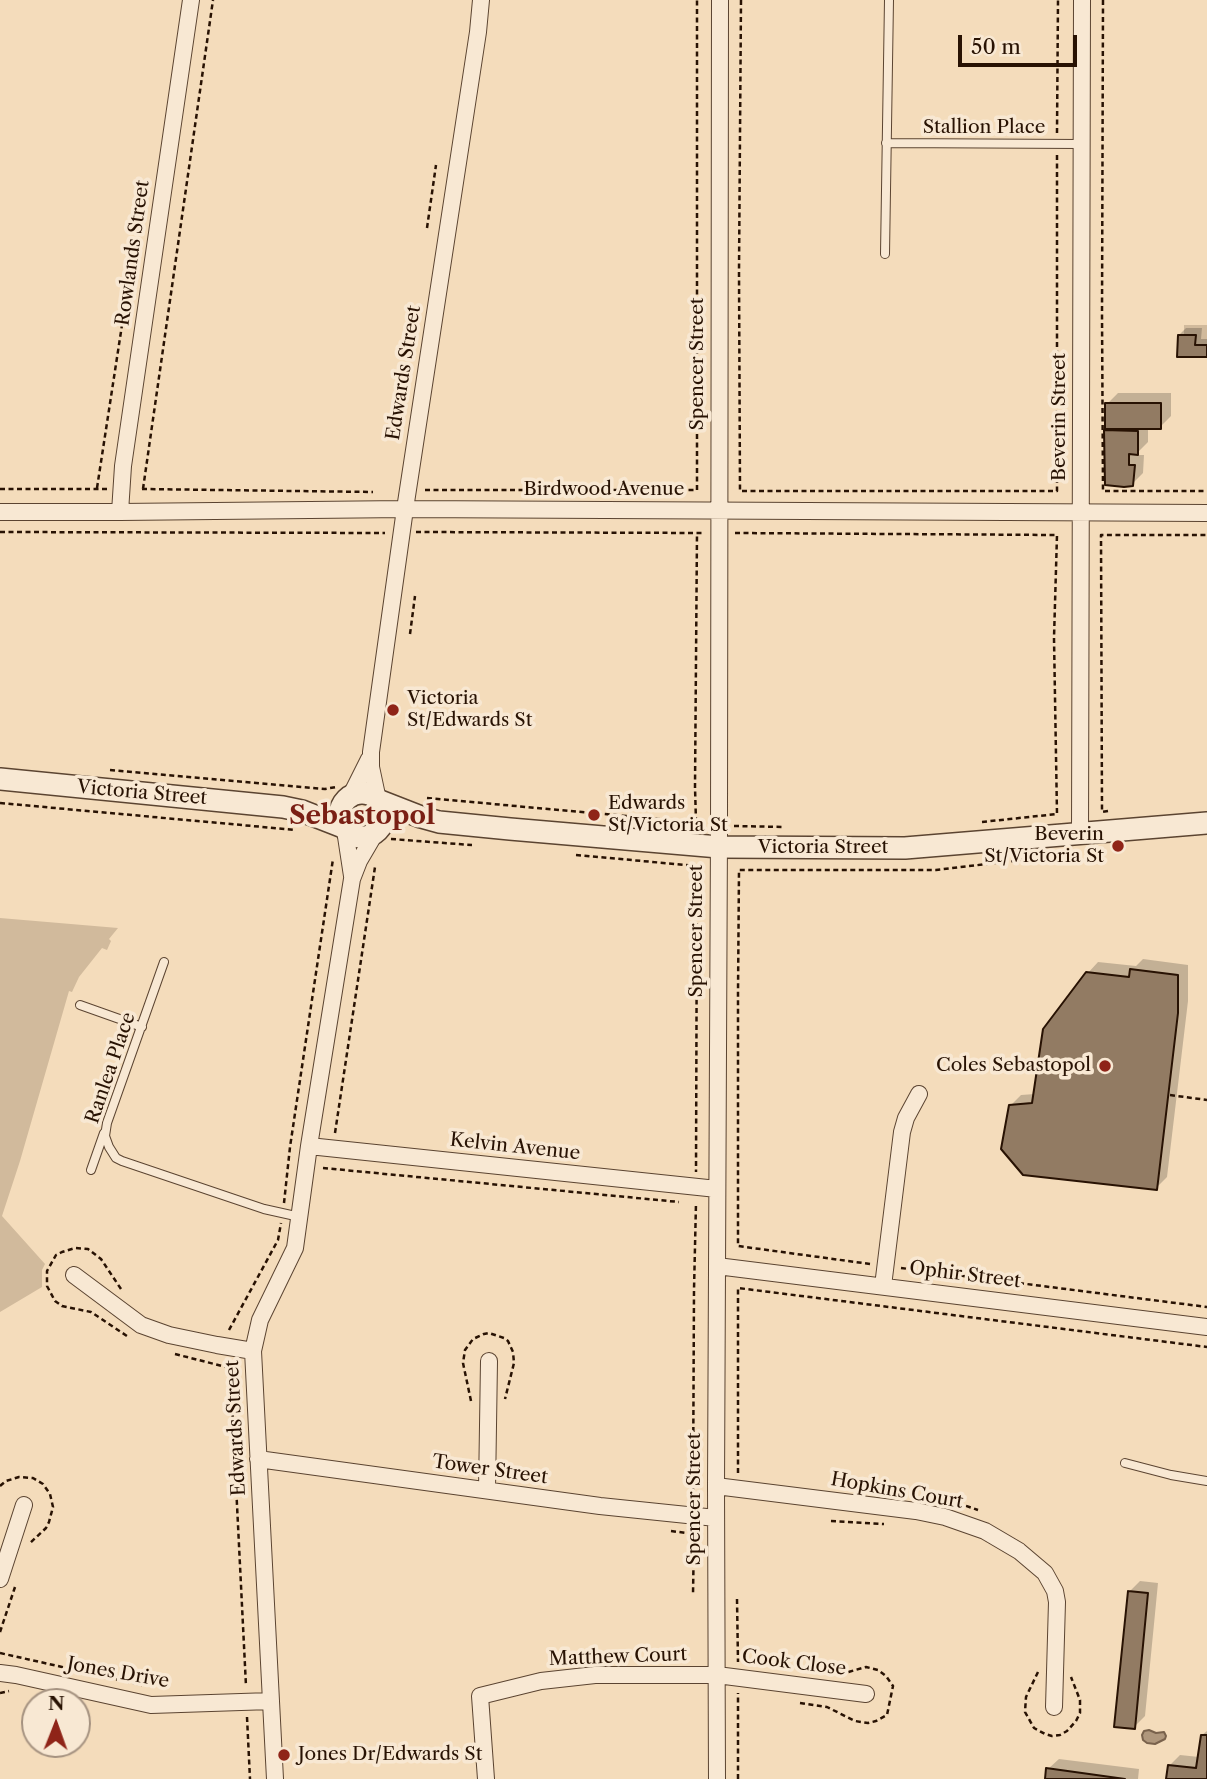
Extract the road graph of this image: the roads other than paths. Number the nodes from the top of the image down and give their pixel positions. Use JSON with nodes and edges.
{"nodes":[{"id":1,"x":191,"y":0,"type":"edge"},
{"id":2,"x":481,"y":0,"type":"edge"},
{"id":3,"x":720,"y":0,"type":"edge"},
{"id":4,"x":889,"y":0,"type":"edge"},
{"id":5,"x":1082,"y":0,"type":"edge"},
{"id":6,"x":886,"y":143,"type":"junction"},
{"id":7,"x":1081,"y":144,"type":"junction"},
{"id":8,"x":885,"y":254,"type":"dead end"},
{"id":9,"x":405,"y":509,"type":"junction"},
{"id":10,"x":0,"y":512,"type":"edge"},
{"id":11,"x":120,"y":512,"type":"junction"},
{"id":12,"x":719,"y":512,"type":"junction"},
{"id":13,"x":1080,"y":513,"type":"junction"},
{"id":14,"x":1207,"y":513,"type":"edge"},
{"id":15,"x":371,"y":752,"type":"junction"},
{"id":16,"x":0,"y":779,"type":"edge"},
{"id":17,"x":353,"y":790,"type":"junction"},
{"id":18,"x":379,"y":801,"type":"junction"},
{"id":19,"x":284,"y":807,"type":"junction"},
{"id":20,"x":439,"y":822,"type":"junction"},
{"id":21,"x":1207,"y":823,"type":"edge"},
{"id":22,"x":1080,"y":834,"type":"junction"},
{"id":23,"x":341,"y":835,"type":"junction"},
{"id":24,"x":383,"y":836,"type":"junction"},
{"id":25,"x":719,"y":847,"type":"junction"},
{"id":26,"x":352,"y":879,"type":"junction"},
{"id":27,"x":164,"y":962,"type":"dead end"},
{"id":28,"x":80,"y":1005,"type":"dead end"},
{"id":29,"x":142,"y":1027,"type":"junction"},
{"id":30,"x":919,"y":1094,"type":"dead end"},
{"id":31,"x":107,"y":1123,"type":"junction"},
{"id":32,"x":309,"y":1146,"type":"junction"},
{"id":33,"x":91,"y":1170,"type":"dead end"},
{"id":34,"x":717,"y":1189,"type":"junction"},
{"id":35,"x":300,"y":1217,"type":"junction"},
{"id":36,"x":717,"y":1266,"type":"junction"},
{"id":37,"x":74,"y":1275,"type":"dead end"},
{"id":38,"x":883,"y":1286,"type":"junction"},
{"id":39,"x":1207,"y":1327,"type":"edge"},
{"id":40,"x":253,"y":1351,"type":"junction"},
{"id":41,"x":489,"y":1361,"type":"dead end"},
{"id":42,"x":258,"y":1459,"type":"junction"},
{"id":43,"x":1125,"y":1463,"type":"dead end"},
{"id":44,"x":1207,"y":1481,"type":"edge"},
{"id":45,"x":716,"y":1486,"type":"junction"},
{"id":46,"x":488,"y":1490,"type":"junction"},
{"id":47,"x":24,"y":1506,"type":"dead end"},
{"id":48,"x":716,"y":1518,"type":"junction"},
{"id":49,"x":8,"y":1582,"type":"edge"},
{"id":50,"x":0,"y":1673,"type":"edge"},
{"id":51,"x":717,"y":1675,"type":"junction"},
{"id":52,"x":866,"y":1694,"type":"dead end"},
{"id":53,"x":271,"y":1701,"type":"junction"},
{"id":54,"x":1054,"y":1707,"type":"dead end"},
{"id":55,"x":275,"y":1779,"type":"edge"},
{"id":56,"x":486,"y":1779,"type":"edge"},
{"id":57,"x":717,"y":1779,"type":"edge"}],
"edges":[{"from":1,"to":11,"type":"street","name":"Rowlands Street"},
{"from":2,"to":9,"type":"street","name":"Edwards Street"},
{"from":3,"to":12,"type":"street","name":"Spencer Street"},
{"from":4,"to":6,"type":"lane"},
{"from":5,"to":7,"type":"street","name":"Beverin Street"},
{"from":6,"to":7,"type":"lane","name":"Stallion Place"},
{"from":6,"to":8,"type":"lane"},
{"from":7,"to":13,"type":"street","name":"Beverin Street"},
{"from":9,"to":11,"type":"street","name":"Birdwood Avenue"},
{"from":9,"to":12,"type":"street","name":"Birdwood Avenue"},
{"from":9,"to":15,"type":"street","name":"Edwards Street"},
{"from":10,"to":11,"type":"street","name":"Birdwood Avenue"},
{"from":12,"to":13,"type":"street","name":"Birdwood Avenue"},
{"from":12,"to":25,"type":"street","name":"Spencer Street"},
{"from":13,"to":14,"type":"street","name":"Birdwood Avenue"},
{"from":13,"to":22,"type":"street","name":"Beverin Street"},
{"from":15,"to":17,"type":"street","name":"Edwards Street"},
{"from":15,"to":18,"type":"street","name":"Edwards Street"},
{"from":16,"to":19,"type":"street","name":"Victoria Street"},
{"from":17,"to":18,"type":"street"},
{"from":17,"to":19,"type":"street","name":"Victoria Street"},
{"from":17,"to":23,"type":"street"},
{"from":18,"to":20,"type":"street","name":"Victoria Street"},
{"from":18,"to":24,"type":"street"},
{"from":19,"to":23,"type":"street","name":"Victoria Street"},
{"from":20,"to":24,"type":"street","name":"Victoria Street"},
{"from":20,"to":25,"type":"street","name":"Victoria Street"},
{"from":21,"to":22,"type":"street","name":"Victoria Street"},
{"from":22,"to":25,"type":"street","name":"Victoria Street"},
{"from":23,"to":24,"type":"street"},
{"from":23,"to":26,"type":"street","name":"Edwards Street"},
{"from":24,"to":26,"type":"street","name":"Edwards Street"},
{"from":25,"to":34,"type":"street","name":"Spencer Street"},
{"from":26,"to":32,"type":"street","name":"Edwards Street"},
{"from":27,"to":29,"type":"lane","name":"Ranlea Place"},
{"from":28,"to":29,"type":"lane"},
{"from":29,"to":31,"type":"lane","name":"Ranlea Place"},
{"from":30,"to":38,"type":"street"},
{"from":31,"to":33,"type":"lane"},
{"from":31,"to":35,"type":"lane","name":"Ranlea Place"},
{"from":32,"to":34,"type":"street","name":"Kelvin Avenue"},
{"from":32,"to":35,"type":"street","name":"Edwards Street"},
{"from":34,"to":36,"type":"street","name":"Spencer Street"},
{"from":35,"to":40,"type":"street","name":"Edwards Street"},
{"from":36,"to":38,"type":"street","name":"Ophir Street"},
{"from":36,"to":45,"type":"street","name":"Spencer Street"},
{"from":37,"to":40,"type":"street"},
{"from":38,"to":39,"type":"street","name":"Ophir Street"},
{"from":40,"to":42,"type":"street","name":"Edwards Street"},
{"from":41,"to":46,"type":"street"},
{"from":42,"to":46,"type":"street","name":"Tower Street"},
{"from":42,"to":53,"type":"street","name":"Edwards Street"},
{"from":43,"to":44,"type":"lane"},
{"from":45,"to":48,"type":"street","name":"Spencer Street"},
{"from":45,"to":54,"type":"street","name":"Hopkins Court"},
{"from":46,"to":48,"type":"street","name":"Tower Street"},
{"from":47,"to":49,"type":"street"},
{"from":48,"to":51,"type":"street","name":"Spencer Street"},
{"from":50,"to":53,"type":"street","name":"Jones Drive"},
{"from":51,"to":52,"type":"street","name":"Cook Close"},
{"from":51,"to":56,"type":"street","name":"Matthew Court"},
{"from":51,"to":57,"type":"street","name":"Spencer Street"},
{"from":53,"to":55,"type":"street","name":"Edwards Street"}]}
